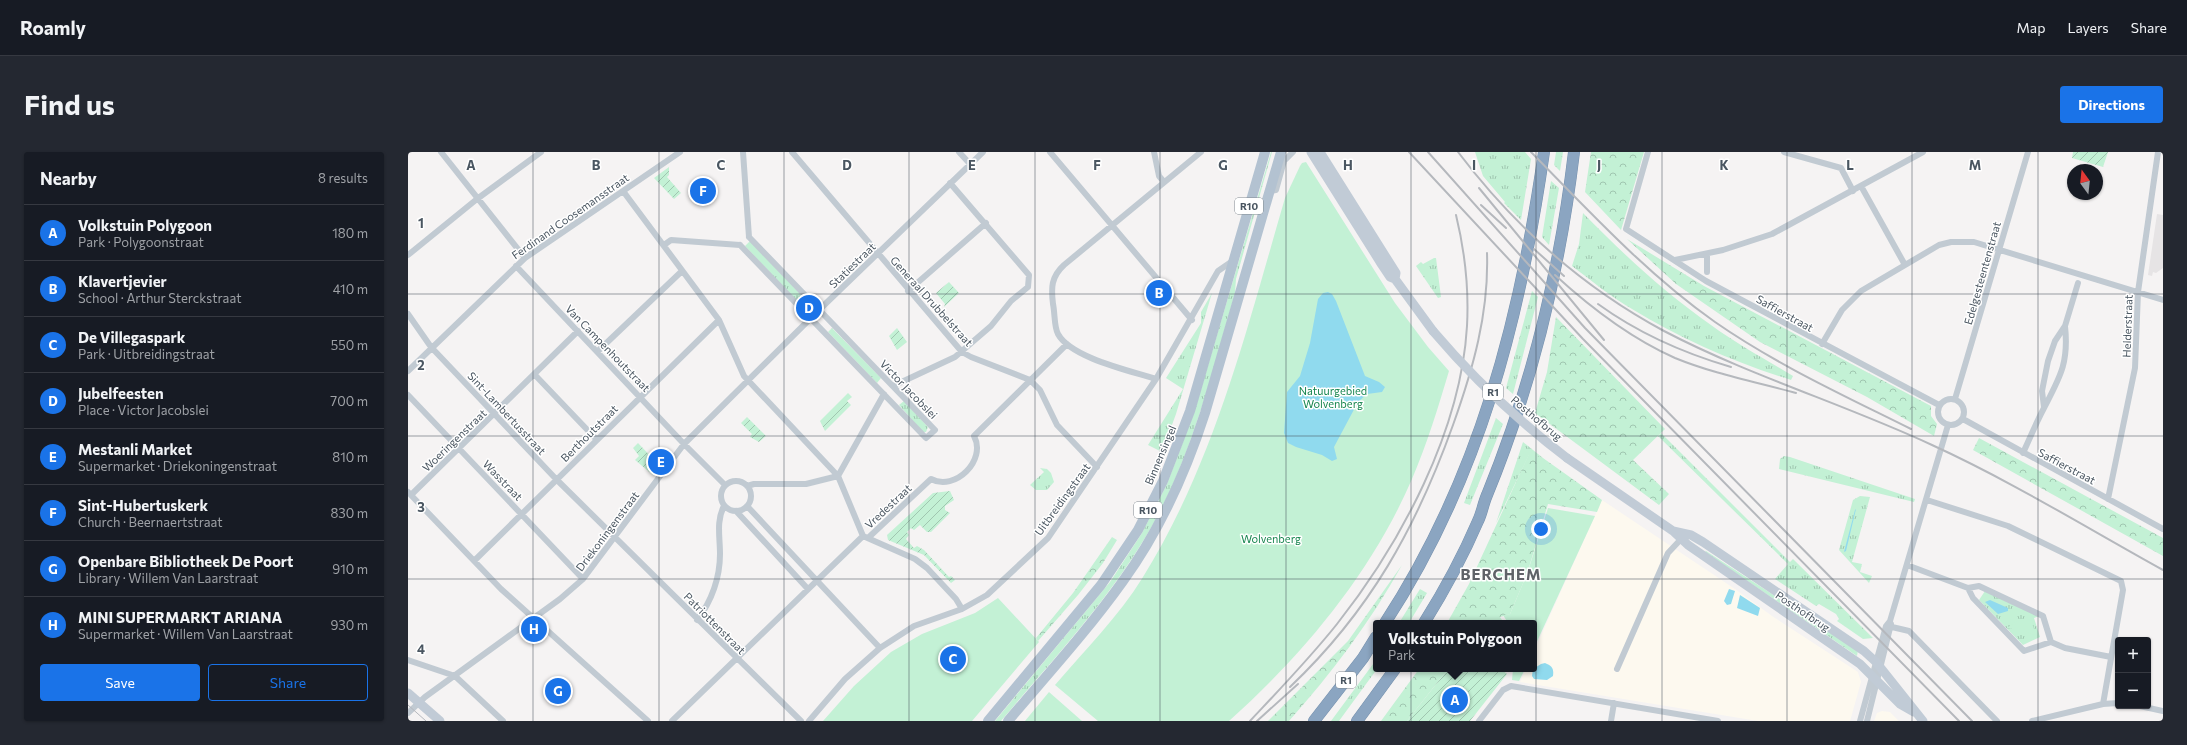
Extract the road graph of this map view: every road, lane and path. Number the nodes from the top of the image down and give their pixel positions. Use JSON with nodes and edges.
{"nodes":[{"id":1,"x":441,"y":152,"type":"edge"},
{"id":2,"x":540,"y":152,"type":"edge"},
{"id":3,"x":680,"y":152,"type":"edge"},
{"id":4,"x":743,"y":152,"type":"edge"},
{"id":5,"x":792,"y":152,"type":"edge"},
{"id":6,"x":959,"y":152,"type":"edge"},
{"id":7,"x":983,"y":152,"type":"edge"},
{"id":8,"x":1050,"y":152,"type":"edge"},
{"id":9,"x":1154,"y":152,"type":"edge"},
{"id":10,"x":1201,"y":152,"type":"edge"},
{"id":11,"x":1265,"y":152,"type":"edge"},
{"id":12,"x":1281,"y":152,"type":"edge"},
{"id":13,"x":1293,"y":152,"type":"edge"},
{"id":14,"x":1544,"y":152,"type":"edge"},
{"id":15,"x":1574,"y":152,"type":"edge"},
{"id":16,"x":1648,"y":152,"type":"edge"},
{"id":17,"x":1784,"y":152,"type":"edge"},
{"id":18,"x":1923,"y":152,"type":"edge"},
{"id":19,"x":2028,"y":152,"type":"edge"},
{"id":20,"x":2158,"y":152,"type":"edge"},
{"id":21,"x":1313,"y":153,"type":"edge"},
{"id":22,"x":970,"y":164,"type":"junction"},
{"id":23,"x":1164,"y":182,"type":"junction"},
{"id":24,"x":950,"y":183,"type":"junction"},
{"id":25,"x":1861,"y":186,"type":"junction"},
{"id":26,"x":623,"y":191,"type":"junction"},
{"id":27,"x":1270,"y":191,"type":"junction"},
{"id":28,"x":1853,"y":191,"type":"junction"},
{"id":29,"x":477,"y":199,"type":"junction"},
{"id":30,"x":986,"y":223,"type":"junction"},
{"id":31,"x":1112,"y":225,"type":"junction"},
{"id":32,"x":749,"y":237,"type":"junction"},
{"id":33,"x":664,"y":245,"type":"junction"},
{"id":34,"x":740,"y":245,"type":"junction"},
{"id":35,"x":1999,"y":249,"type":"junction"},
{"id":36,"x":877,"y":254,"type":"junction"},
{"id":37,"x":1707,"y":254,"type":"junction"},
{"id":38,"x":408,"y":255,"type":"edge"},
{"id":39,"x":525,"y":258,"type":"junction"},
{"id":40,"x":1234,"y":260,"type":"junction"},
{"id":41,"x":1675,"y":260,"type":"junction"},
{"id":42,"x":1905,"y":265,"type":"junction"},
{"id":43,"x":516,"y":266,"type":"junction"},
{"id":44,"x":682,"y":271,"type":"junction"},
{"id":45,"x":1707,"y":272,"type":"dead end"},
{"id":46,"x":2078,"y":283,"type":"dead end"},
{"id":47,"x":908,"y":291,"type":"junction"},
{"id":48,"x":2138,"y":292,"type":"junction"},
{"id":49,"x":2163,"y":300,"type":"edge"},
{"id":50,"x":819,"y":310,"type":"junction"},
{"id":51,"x":408,"y":314,"type":"edge"},
{"id":52,"x":811,"y":319,"type":"junction"},
{"id":53,"x":719,"y":320,"type":"junction"},
{"id":54,"x":1192,"y":320,"type":"junction"},
{"id":55,"x":2065,"y":326,"type":"junction"},
{"id":56,"x":578,"y":332,"type":"junction"},
{"id":57,"x":1067,"y":344,"type":"junction"},
{"id":58,"x":1822,"y":344,"type":"junction"},
{"id":59,"x":431,"y":347,"type":"junction"},
{"id":60,"x":598,"y":352,"type":"junction"},
{"id":61,"x":962,"y":352,"type":"junction"},
{"id":62,"x":408,"y":371,"type":"edge"},
{"id":63,"x":535,"y":375,"type":"junction"},
{"id":64,"x":1156,"y":379,"type":"junction"},
{"id":65,"x":1030,"y":380,"type":"junction"},
{"id":66,"x":748,"y":381,"type":"junction"},
{"id":67,"x":893,"y":386,"type":"junction"},
{"id":68,"x":884,"y":394,"type":"junction"},
{"id":69,"x":408,"y":395,"type":"edge"},
{"id":70,"x":640,"y":396,"type":"junction"},
{"id":71,"x":1955,"y":399,"type":"junction"},
{"id":72,"x":1939,"y":406,"type":"junction"},
{"id":73,"x":2044,"y":407,"type":"junction"},
{"id":74,"x":495,"y":414,"type":"junction"},
{"id":75,"x":1963,"y":419,"type":"junction"},
{"id":76,"x":1948,"y":425,"type":"junction"},
{"id":77,"x":597,"y":440,"type":"junction"},
{"id":78,"x":684,"y":444,"type":"junction"},
{"id":79,"x":459,"y":449,"type":"junction"},
{"id":80,"x":2022,"y":453,"type":"junction"},
{"id":81,"x":1097,"y":467,"type":"junction"},
{"id":82,"x":838,"y":476,"type":"junction"},
{"id":83,"x":556,"y":479,"type":"junction"},
{"id":84,"x":725,"y":485,"type":"junction"},
{"id":85,"x":747,"y":486,"type":"junction"},
{"id":86,"x":410,"y":493,"type":"edge"},
{"id":87,"x":2108,"y":499,"type":"junction"},
{"id":88,"x":1926,"y":500,"type":"junction"},
{"id":89,"x":723,"y":504,"type":"junction"},
{"id":90,"x":747,"y":506,"type":"junction"},
{"id":91,"x":736,"y":511,"type":"junction"},
{"id":92,"x":521,"y":514,"type":"junction"},
{"id":93,"x":2163,"y":529,"type":"edge"},
{"id":94,"x":1683,"y":536,"type":"junction"},
{"id":95,"x":866,"y":537,"type":"junction"},
{"id":96,"x":615,"y":538,"type":"junction"},
{"id":97,"x":474,"y":560,"type":"junction"},
{"id":98,"x":1907,"y":566,"type":"junction"},
{"id":99,"x":583,"y":579,"type":"junction"},
{"id":100,"x":815,"y":580,"type":"junction"},
{"id":101,"x":807,"y":588,"type":"junction"},
{"id":102,"x":1968,"y":588,"type":"junction"},
{"id":103,"x":962,"y":609,"type":"junction"},
{"id":104,"x":533,"y":618,"type":"junction"},
{"id":105,"x":697,"y":620,"type":"junction"},
{"id":106,"x":1387,"y":620,"type":"edge"},
{"id":107,"x":1426,"y":620,"type":"edge"},
{"id":108,"x":1893,"y":625,"type":"junction"},
{"id":109,"x":1373,"y":642,"type":"edge"},
{"id":110,"x":2051,"y":642,"type":"junction"},
{"id":111,"x":880,"y":648,"type":"junction"},
{"id":112,"x":2110,"y":657,"type":"junction"},
{"id":113,"x":736,"y":658,"type":"junction"},
{"id":114,"x":408,"y":660,"type":"edge"},
{"id":115,"x":1880,"y":661,"type":"junction"},
{"id":116,"x":1617,"y":669,"type":"dead end"},
{"id":117,"x":1392,"y":672,"type":"edge"},
{"id":118,"x":455,"y":676,"type":"junction"},
{"id":119,"x":1875,"y":679,"type":"junction"},
{"id":120,"x":408,"y":693,"type":"edge"},
{"id":121,"x":422,"y":700,"type":"junction"},
{"id":122,"x":1614,"y":703,"type":"junction"},
{"id":123,"x":2115,"y":703,"type":"edge"},
{"id":124,"x":2103,"y":704,"type":"junction"},
{"id":125,"x":2151,"y":708,"type":"edge"},
{"id":126,"x":2163,"y":711,"type":"edge"},
{"id":127,"x":1914,"y":712,"type":"junction"},
{"id":128,"x":408,"y":713,"type":"edge"},
{"id":129,"x":1700,"y":720,"type":"edge"},
{"id":130,"x":440,"y":721,"type":"edge"},
{"id":131,"x":503,"y":721,"type":"edge"},
{"id":132,"x":648,"y":721,"type":"edge"},
{"id":133,"x":672,"y":721,"type":"edge"},
{"id":134,"x":800,"y":721,"type":"edge"},
{"id":135,"x":809,"y":721,"type":"edge"},
{"id":136,"x":988,"y":721,"type":"edge"},
{"id":137,"x":1008,"y":721,"type":"edge"},
{"id":138,"x":1314,"y":721,"type":"edge"},
{"id":139,"x":1357,"y":721,"type":"edge"},
{"id":140,"x":1479,"y":721,"type":"edge"},
{"id":141,"x":1611,"y":721,"type":"edge"},
{"id":142,"x":1718,"y":721,"type":"edge"},
{"id":143,"x":1860,"y":721,"type":"edge"},
{"id":144,"x":1867,"y":721,"type":"edge"},
{"id":145,"x":1923,"y":721,"type":"edge"},
{"id":146,"x":1997,"y":721,"type":"edge"},
{"id":147,"x":2032,"y":721,"type":"edge"}],
"edges":[{"from":1,"to":29,"type":"street"},
{"from":2,"to":29,"type":"street"},
{"from":3,"to":26,"type":"street","name":"Ferdinand Coosemansstraat"},
{"from":4,"to":32,"type":"street"},
{"from":5,"to":36,"type":"street","name":"Generaal Drubbelstraat"},
{"from":6,"to":22,"type":"street"},
{"from":7,"to":22,"type":"street","name":"Statiestraat"},
{"from":8,"to":31,"type":"street"},
{"from":9,"to":23,"type":"street"},
{"from":10,"to":23,"type":"street"},
{"from":11,"to":40,"type":"main road","name":"Binnensingel","number":"R10"},
{"from":12,"to":27,"type":"main road","number":"R10"},
{"from":13,"to":27,"type":"street"},
{"from":14,"to":106,"type":"highway","number":"R1"},
{"from":15,"to":107,"type":"highway"},
{"from":16,"to":41,"type":"street","name":"Saffierstraat"},
{"from":17,"to":28,"type":"street"},
{"from":18,"to":25,"type":"street"},
{"from":19,"to":35,"type":"street","name":"Edelgesteentenstraat"},
{"from":20,"to":48,"type":"street","name":"Helderstraat"},
{"from":21,"to":94,"type":"street","name":"Posthofbrug","bridge":true},
{"from":22,"to":24,"type":"street","name":"Statiestraat"},
{"from":23,"to":31,"type":"street"},
{"from":24,"to":30,"type":"street"},
{"from":24,"to":36,"type":"street","name":"Statiestraat"},
{"from":25,"to":28,"type":"street"},
{"from":25,"to":42,"type":"street"},
{"from":26,"to":33,"type":"street"},
{"from":26,"to":39,"type":"street","name":"Ferdinand Coosemansstraat"},
{"from":27,"to":137,"type":"main road","number":"R10"},
{"from":28,"to":37,"type":"street"},
{"from":29,"to":38,"type":"street"},
{"from":29,"to":39,"type":"street"},
{"from":30,"to":47,"type":"street"},
{"from":30,"to":61,"type":"street"},
{"from":31,"to":54,"type":"street"},
{"from":31,"to":57,"type":"street"},
{"from":32,"to":34,"type":"street"},
{"from":32,"to":50,"type":"street","name":"Victor Jacobslei"},
{"from":33,"to":34,"type":"street"},
{"from":33,"to":44,"type":"street"},
{"from":34,"to":52,"type":"street","name":"Victor Jacobslei"},
{"from":35,"to":42,"type":"street"},
{"from":35,"to":48,"type":"street"},
{"from":35,"to":71,"type":"street","name":"Edelgesteentenstraat"},
{"from":36,"to":47,"type":"street","name":"Generaal Drubbelstraat"},
{"from":36,"to":50,"type":"street","name":"Statiestraat"},
{"from":37,"to":41,"type":"street"},
{"from":37,"to":45,"type":"street"},
{"from":39,"to":43,"type":"street","name":"Ferdinand Coosemansstraat"},
{"from":40,"to":54,"type":"street","name":"Uitbreidingstraat"},
{"from":40,"to":136,"type":"main road","name":"Binnensingel","number":"R10"},
{"from":41,"to":58,"type":"street","name":"Saffierstraat"},
{"from":42,"to":58,"type":"street"},
{"from":43,"to":56,"type":"street","name":"Van Campenhoutstraat"},
{"from":43,"to":59,"type":"street","name":"Ferdinand Coosemansstraat"},
{"from":44,"to":53,"type":"street"},
{"from":44,"to":60,"type":"street"},
{"from":46,"to":55,"type":"street"},
{"from":47,"to":61,"type":"street","name":"Generaal Drubbelstraat"},
{"from":48,"to":49,"type":"street"},
{"from":48,"to":87,"type":"street","name":"Helderstraat"},
{"from":50,"to":52,"type":"street","name":"Statiestraat"},
{"from":50,"to":67,"type":"street","name":"Victor Jacobslei"},
{"from":51,"to":59,"type":"street","name":"Sint-Lambertusstraat"},
{"from":52,"to":66,"type":"street","name":"Statiestraat"},
{"from":52,"to":68,"type":"street","name":"Victor Jacobslei"},
{"from":53,"to":66,"type":"street"},
{"from":53,"to":70,"type":"street","name":"Berthoutstraat"},
{"from":54,"to":64,"type":"street","name":"Uitbreidingstraat"},
{"from":55,"to":73,"type":"street"},
{"from":55,"to":73,"type":"street"},
{"from":56,"to":60,"type":"street","name":"Van Campenhoutstraat"},
{"from":56,"to":63,"type":"street","name":"Woeringenstraat"},
{"from":57,"to":64,"type":"street"},
{"from":57,"to":65,"type":"street","name":"Vredestraat"},
{"from":58,"to":72,"type":"street","name":"Saffierstraat"},
{"from":59,"to":62,"type":"street","name":"Ferdinand Coosemansstraat"},
{"from":59,"to":74,"type":"street","name":"Sint-Lambertusstraat"},
{"from":60,"to":70,"type":"street","name":"Van Campenhoutstraat"},
{"from":61,"to":65,"type":"street","name":"Generaal Drubbelstraat"},
{"from":61,"to":67,"type":"street"},
{"from":63,"to":74,"type":"street","name":"Woeringenstraat"},
{"from":63,"to":77,"type":"street"},
{"from":64,"to":81,"type":"street","name":"Uitbreidingstraat"},
{"from":65,"to":81,"type":"street"},
{"from":65,"to":95,"type":"street","name":"Vredestraat"},
{"from":66,"to":78,"type":"street","name":"Statiestraat"},
{"from":66,"to":82,"type":"street"},
{"from":67,"to":68,"type":"street","name":"Victor Jacobslei"},
{"from":68,"to":82,"type":"street"},
{"from":69,"to":79,"type":"street","name":"Wasstraat"},
{"from":70,"to":77,"type":"street","name":"Berthoutstraat"},
{"from":70,"to":78,"type":"street","name":"Van Campenhoutstraat"},
{"from":71,"to":72,"type":"street"},
{"from":71,"to":75,"type":"street"},
{"from":72,"to":76,"type":"street"},
{"from":73,"to":80,"type":"street"},
{"from":74,"to":79,"type":"street","name":"Woeringenstraat"},
{"from":74,"to":83,"type":"street","name":"Sint-Lambertusstraat"},
{"from":75,"to":76,"type":"street"},
{"from":75,"to":80,"type":"street","name":"Saffierstraat"},
{"from":76,"to":88,"type":"street"},
{"from":77,"to":83,"type":"street","name":"Berthoutstraat"},
{"from":78,"to":84,"type":"street","name":"Van Campenhoutstraat"},
{"from":78,"to":96,"type":"street","name":"Driekoningenstraat"},
{"from":79,"to":86,"type":"street","name":"Woeringenstraat"},
{"from":79,"to":92,"type":"street","name":"Wasstraat"},
{"from":80,"to":87,"type":"street","name":"Saffierstraat"},
{"from":81,"to":103,"type":"street","name":"Uitbreidingstraat"},
{"from":82,"to":85,"type":"street"},
{"from":82,"to":95,"type":"street"},
{"from":83,"to":92,"type":"street","name":"Berthoutstraat"},
{"from":83,"to":96,"type":"street","name":"Sint-Lambertusstraat"},
{"from":84,"to":85,"type":"street"},
{"from":84,"to":89,"type":"street"},
{"from":85,"to":90,"type":"street"},
{"from":86,"to":97,"type":"street"},
{"from":87,"to":93,"type":"street","name":"Saffierstraat"},
{"from":88,"to":98,"type":"street"},
{"from":88,"to":112,"type":"street"},
{"from":89,"to":91,"type":"street"},
{"from":89,"to":105,"type":"street"},
{"from":90,"to":91,"type":"street"},
{"from":90,"to":100,"type":"street"},
{"from":91,"to":101,"type":"street"},
{"from":92,"to":97,"type":"street","name":"Berthoutstraat"},
{"from":92,"to":99,"type":"street","name":"Wasstraat"},
{"from":94,"to":115,"type":"street","name":"Posthofbrug"},
{"from":94,"to":116,"type":"street"},
{"from":94,"to":119,"type":"street","name":"Posthofbrug"},
{"from":95,"to":100,"type":"street","name":"Vredestraat"},
{"from":95,"to":103,"type":"street"},
{"from":96,"to":99,"type":"street","name":"Driekoningenstraat"},
{"from":96,"to":105,"type":"street","name":"Patriottenstraat"},
{"from":97,"to":104,"type":"street"},
{"from":98,"to":102,"type":"street"},
{"from":98,"to":108,"type":"street"},
{"from":99,"to":104,"type":"street","name":"Driekoningenstraat"},
{"from":100,"to":101,"type":"street","name":"Vredestraat"},
{"from":100,"to":111,"type":"street"},
{"from":101,"to":113,"type":"street","name":"Vredestraat"},
{"from":102,"to":110,"type":"street"},
{"from":102,"to":110,"type":"street"},
{"from":103,"to":111,"type":"street","name":"Uitbreidingstraat"},
{"from":104,"to":118,"type":"street","name":"Driekoningenstraat"},
{"from":104,"to":132,"type":"street"},
{"from":105,"to":113,"type":"street","name":"Patriottenstraat"},
{"from":108,"to":115,"type":"street"},
{"from":108,"to":146,"type":"street"},
{"from":109,"to":138,"type":"highway","number":"R1"},
{"from":110,"to":112,"type":"street"},
{"from":111,"to":135,"type":"street","name":"Uitbreidingstraat"},
{"from":112,"to":124,"type":"street"},
{"from":113,"to":133,"type":"street","name":"Vredestraat"},
{"from":113,"to":134,"type":"street","name":"Patriottenstraat"},
{"from":114,"to":118,"type":"street"},
{"from":115,"to":119,"type":"street"},
{"from":115,"to":127,"type":"street","name":"Posthofbrug"},
{"from":117,"to":139,"type":"highway"},
{"from":118,"to":121,"type":"street","name":"Driekoningenstraat"},
{"from":118,"to":131,"type":"street"},
{"from":119,"to":127,"type":"street","name":"Posthofbrug"},
{"from":119,"to":143,"type":"street"},
{"from":119,"to":144,"type":"street"},
{"from":120,"to":121,"type":"street"},
{"from":121,"to":128,"type":"street","name":"Driekoningenstraat"},
{"from":121,"to":130,"type":"street"},
{"from":122,"to":129,"type":"street"},
{"from":122,"to":140,"type":"street"},
{"from":122,"to":141,"type":"street"},
{"from":123,"to":124,"type":"street"},
{"from":124,"to":147,"type":"street"},
{"from":125,"to":126,"type":"street"},
{"from":127,"to":145,"type":"street"},
{"from":129,"to":142,"type":"street"}]}
